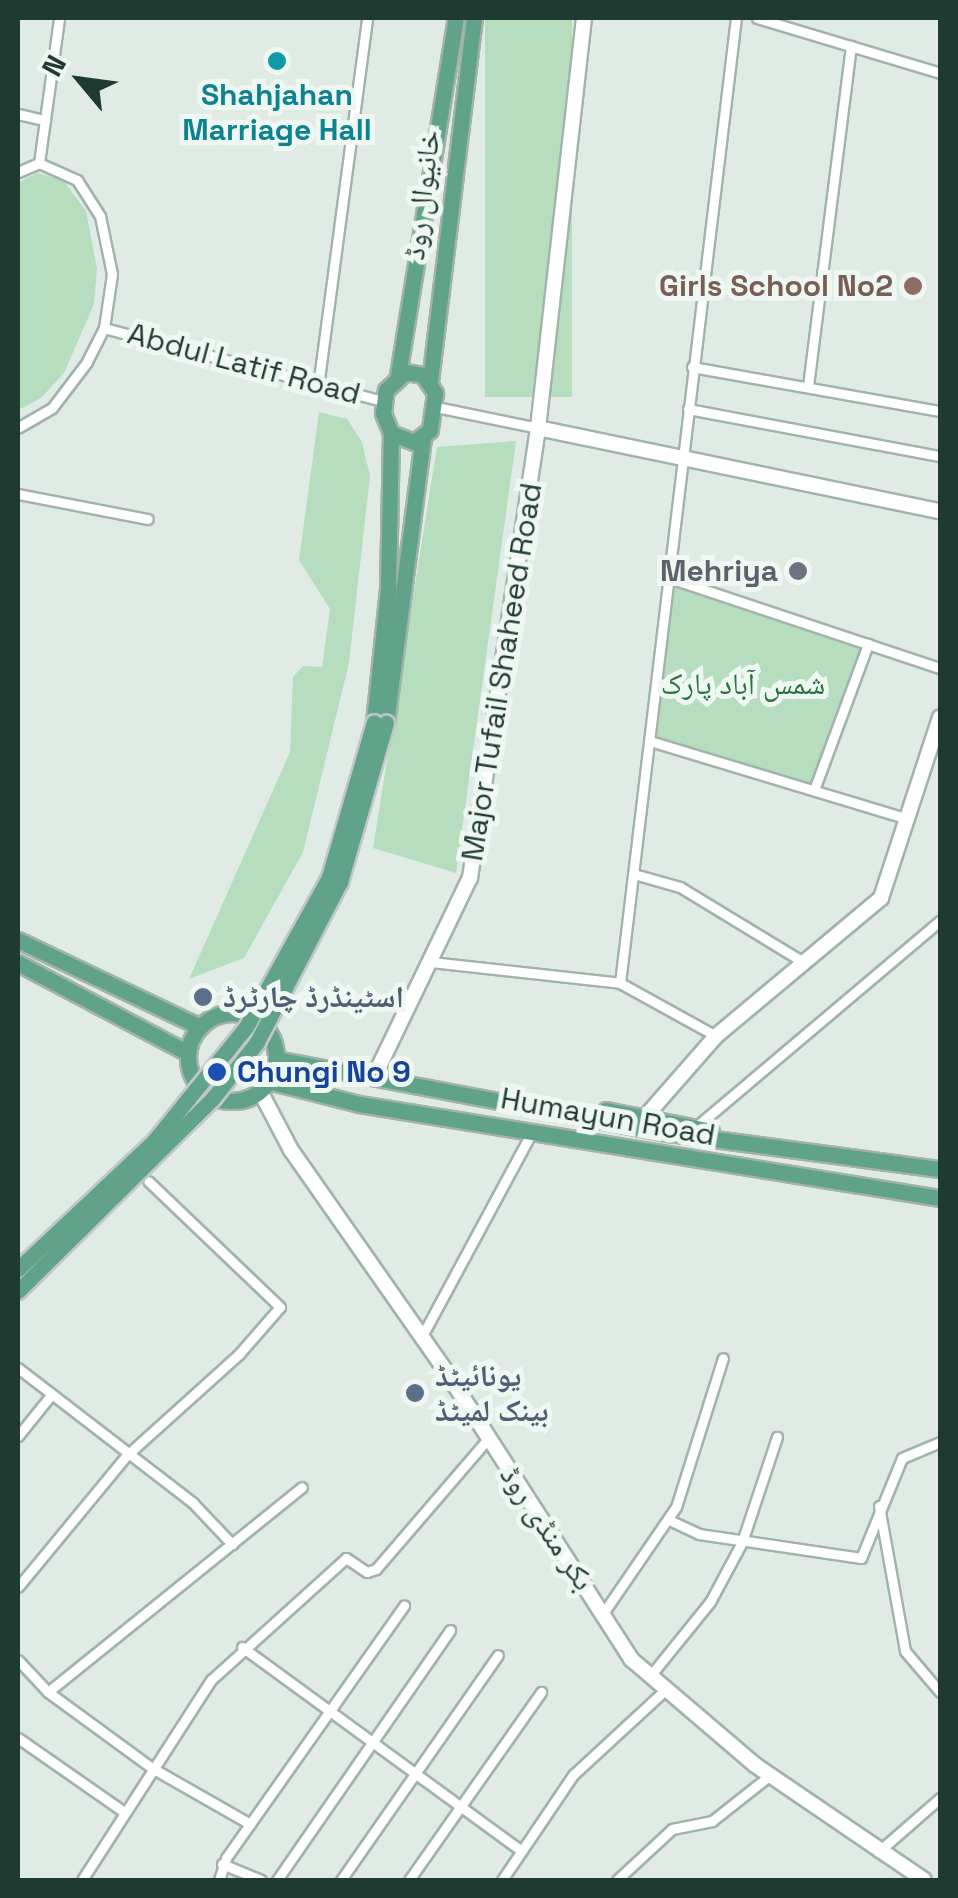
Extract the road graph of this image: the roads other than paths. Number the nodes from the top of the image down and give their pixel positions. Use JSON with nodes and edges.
{"nodes":[{"id":1,"x":59,"y":18,"type":"edge"},
{"id":2,"x":368,"y":18,"type":"edge"},
{"id":3,"x":456,"y":18,"type":"edge"},
{"id":4,"x":474,"y":18,"type":"edge"},
{"id":5,"x":584,"y":18,"type":"edge"},
{"id":6,"x":736,"y":18,"type":"edge"},
{"id":7,"x":756,"y":18,"type":"edge"},
{"id":8,"x":852,"y":46,"type":"junction"},
{"id":9,"x":940,"y":72,"type":"edge"},
{"id":10,"x":18,"y":114,"type":"edge"},
{"id":11,"x":46,"y":120,"type":"junction"},
{"id":12,"x":40,"y":163,"type":"junction"},
{"id":13,"x":18,"y":172,"type":"edge"},
{"id":14,"x":417,"y":241,"type":"junction"},
{"id":15,"x":443,"y":244,"type":"junction"},
{"id":16,"x":104,"y":328,"type":"junction"},
{"id":17,"x":692,"y":367,"type":"junction"},
{"id":18,"x":398,"y":375,"type":"junction"},
{"id":19,"x":319,"y":379,"type":"junction"},
{"id":20,"x":430,"y":381,"type":"junction"},
{"id":21,"x":808,"y":386,"type":"junction"},
{"id":22,"x":383,"y":401,"type":"junction"},
{"id":23,"x":436,"y":406,"type":"junction"},
{"id":24,"x":688,"y":409,"type":"junction"},
{"id":25,"x":940,"y":411,"type":"edge"},
{"id":26,"x":18,"y":428,"type":"edge"},
{"id":27,"x":538,"y":428,"type":"junction"},
{"id":28,"x":391,"y":432,"type":"junction"},
{"id":29,"x":423,"y":438,"type":"junction"},
{"id":30,"x":940,"y":456,"type":"edge"},
{"id":31,"x":682,"y":458,"type":"junction"},
{"id":32,"x":18,"y":494,"type":"edge"},
{"id":33,"x":940,"y":511,"type":"edge"},
{"id":34,"x":148,"y":519,"type":"dead end"},
{"id":35,"x":669,"y":578,"type":"junction"},
{"id":36,"x":868,"y":644,"type":"junction"},
{"id":37,"x":940,"y":668,"type":"edge"},
{"id":38,"x":940,"y":717,"type":"edge"},
{"id":39,"x":380,"y":723,"type":"junction"},
{"id":40,"x":650,"y":741,"type":"junction"},
{"id":41,"x":814,"y":790,"type":"junction"},
{"id":42,"x":908,"y":819,"type":"junction"},
{"id":43,"x":634,"y":874,"type":"junction"},
{"id":44,"x":940,"y":921,"type":"edge"},
{"id":45,"x":18,"y":940,"type":"edge"},
{"id":46,"x":430,"y":962,"type":"junction"},
{"id":47,"x":18,"y":963,"type":"edge"},
{"id":48,"x":805,"y":963,"type":"junction"},
{"id":49,"x":620,"y":984,"type":"junction"},
{"id":50,"x":200,"y":1027,"type":"junction"},
{"id":51,"x":716,"y":1036,"type":"junction"},
{"id":52,"x":188,"y":1053,"type":"junction"},
{"id":53,"x":276,"y":1059,"type":"junction"},
{"id":54,"x":375,"y":1075,"type":"junction"},
{"id":55,"x":264,"y":1086,"type":"junction"},
{"id":56,"x":646,"y":1116,"type":"junction"},
{"id":57,"x":697,"y":1126,"type":"junction"},
{"id":58,"x":532,"y":1132,"type":"junction"},
{"id":59,"x":749,"y":1144,"type":"junction"},
{"id":60,"x":940,"y":1169,"type":"edge"},
{"id":61,"x":148,"y":1181,"type":"dead end"},
{"id":62,"x":940,"y":1198,"type":"edge"},
{"id":63,"x":18,"y":1269,"type":"edge"},
{"id":64,"x":18,"y":1292,"type":"edge"},
{"id":65,"x":420,"y":1338,"type":"junction"},
{"id":66,"x":723,"y":1358,"type":"dead end"},
{"id":67,"x":18,"y":1368,"type":"edge"},
{"id":68,"x":52,"y":1395,"type":"junction"},
{"id":69,"x":18,"y":1436,"type":"edge"},
{"id":70,"x":777,"y":1437,"type":"dead end"},
{"id":71,"x":488,"y":1439,"type":"junction"},
{"id":72,"x":940,"y":1442,"type":"edge"},
{"id":73,"x":126,"y":1454,"type":"junction"},
{"id":74,"x":302,"y":1488,"type":"dead end"},
{"id":75,"x":880,"y":1506,"type":"junction"},
{"id":76,"x":668,"y":1520,"type":"junction"},
{"id":77,"x":742,"y":1542,"type":"junction"},
{"id":78,"x":232,"y":1544,"type":"junction"},
{"id":79,"x":18,"y":1587,"type":"edge"},
{"id":80,"x":404,"y":1606,"type":"dead end"},
{"id":81,"x":604,"y":1612,"type":"junction"},
{"id":82,"x":450,"y":1630,"type":"dead end"},
{"id":83,"x":242,"y":1647,"type":"junction"},
{"id":84,"x":498,"y":1655,"type":"dead end"},
{"id":85,"x":18,"y":1660,"type":"edge"},
{"id":86,"x":940,"y":1668,"type":"edge"},
{"id":87,"x":650,"y":1676,"type":"junction"},
{"id":88,"x":929,"y":1676,"type":"junction"},
{"id":89,"x":664,"y":1691,"type":"junction"},
{"id":90,"x":48,"y":1692,"type":"junction"},
{"id":91,"x":540,"y":1692,"type":"dead end"},
{"id":92,"x":940,"y":1692,"type":"edge"},
{"id":93,"x":330,"y":1711,"type":"junction"},
{"id":94,"x":18,"y":1738,"type":"edge"},
{"id":95,"x":373,"y":1742,"type":"junction"},
{"id":96,"x":152,"y":1768,"type":"junction"},
{"id":97,"x":416,"y":1774,"type":"junction"},
{"id":98,"x":769,"y":1776,"type":"junction"},
{"id":99,"x":940,"y":1798,"type":"edge"},
{"id":100,"x":461,"y":1806,"type":"junction"},
{"id":101,"x":124,"y":1812,"type":"junction"},
{"id":102,"x":250,"y":1824,"type":"junction"},
{"id":103,"x":522,"y":1851,"type":"junction"},
{"id":104,"x":878,"y":1852,"type":"junction"},
{"id":105,"x":222,"y":1864,"type":"junction"},
{"id":106,"x":82,"y":1880,"type":"edge"},
{"id":107,"x":219,"y":1880,"type":"edge"},
{"id":108,"x":261,"y":1880,"type":"edge"},
{"id":109,"x":277,"y":1880,"type":"edge"},
{"id":110,"x":341,"y":1880,"type":"edge"},
{"id":111,"x":410,"y":1880,"type":"edge"},
{"id":112,"x":502,"y":1880,"type":"edge"},
{"id":113,"x":617,"y":1880,"type":"edge"},
{"id":114,"x":924,"y":1880,"type":"edge"}],
"edges":[{"from":1,"to":11,"type":"street"},
{"from":2,"to":19,"type":"street"},
{"from":3,"to":14,"type":"main road"},
{"from":4,"to":15,"type":"main road","name":"خانیوال روڈ"},
{"from":5,"to":27,"type":"street","name":"Major Tufail Shaheed Road"},
{"from":6,"to":17,"type":"street"},
{"from":7,"to":8,"type":"street"},
{"from":8,"to":9,"type":"street"},
{"from":8,"to":21,"type":"street"},
{"from":10,"to":11,"type":"street"},
{"from":11,"to":12,"type":"street"},
{"from":12,"to":13,"type":"street"},
{"from":12,"to":16,"type":"street"},
{"from":14,"to":15,"type":"main road"},
{"from":14,"to":18,"type":"main road"},
{"from":15,"to":20,"type":"main road","name":"خانیوال روڈ"},
{"from":16,"to":19,"type":"street","name":"Abdul Latif Road"},
{"from":16,"to":26,"type":"street"},
{"from":17,"to":21,"type":"street"},
{"from":17,"to":24,"type":"street"},
{"from":18,"to":20,"type":"main road"},
{"from":18,"to":22,"type":"main road"},
{"from":19,"to":22,"type":"street","name":"Abdul Latif Road"},
{"from":20,"to":23,"type":"main road"},
{"from":21,"to":25,"type":"street"},
{"from":22,"to":28,"type":"main road"},
{"from":23,"to":27,"type":"street"},
{"from":23,"to":29,"type":"main road"},
{"from":24,"to":30,"type":"street"},
{"from":24,"to":31,"type":"street"},
{"from":27,"to":31,"type":"street"},
{"from":27,"to":46,"type":"street","name":"Major Tufail Shaheed Road"},
{"from":28,"to":29,"type":"main road"},
{"from":28,"to":39,"type":"main road"},
{"from":29,"to":39,"type":"main road"},
{"from":31,"to":33,"type":"street"},
{"from":31,"to":35,"type":"street"},
{"from":32,"to":34,"type":"street"},
{"from":35,"to":36,"type":"street"},
{"from":35,"to":40,"type":"street"},
{"from":36,"to":37,"type":"street"},
{"from":36,"to":41,"type":"street"},
{"from":38,"to":42,"type":"street"},
{"from":39,"to":63,"type":"main road","bridge":true},
{"from":39,"to":64,"type":"main road","bridge":true},
{"from":40,"to":41,"type":"street"},
{"from":40,"to":43,"type":"street"},
{"from":41,"to":42,"type":"street"},
{"from":42,"to":48,"type":"street"},
{"from":43,"to":48,"type":"street"},
{"from":43,"to":49,"type":"street"},
{"from":44,"to":57,"type":"street"},
{"from":45,"to":50,"type":"main road"},
{"from":46,"to":49,"type":"street"},
{"from":46,"to":54,"type":"street","name":"Major Tufail Shaheed Road"},
{"from":47,"to":52,"type":"main road"},
{"from":48,"to":51,"type":"street"},
{"from":49,"to":51,"type":"street"},
{"from":50,"to":52,"type":"main road"},
{"from":50,"to":53,"type":"main road"},
{"from":51,"to":56,"type":"street"},
{"from":52,"to":55,"type":"main road"},
{"from":53,"to":54,"type":"main road","name":"Humayun Road"},
{"from":53,"to":55,"type":"main road"},
{"from":54,"to":56,"type":"main road"},
{"from":54,"to":59,"type":"main road","name":"Humayun Road"},
{"from":55,"to":58,"type":"main road","name":"Humayun Road"},
{"from":55,"to":65,"type":"street","name":"بکر منڈی روڈ"},
{"from":56,"to":57,"type":"main road"},
{"from":57,"to":59,"type":"main road"},
{"from":58,"to":62,"type":"main road","name":"Humayun Road"},
{"from":58,"to":65,"type":"street"},
{"from":59,"to":60,"type":"main road","name":"Humayun Road"},
{"from":61,"to":73,"type":"street"},
{"from":65,"to":71,"type":"street","name":"بکر منڈی روڈ"},
{"from":66,"to":76,"type":"street"},
{"from":67,"to":68,"type":"street"},
{"from":68,"to":69,"type":"street"},
{"from":68,"to":73,"type":"street"},
{"from":70,"to":77,"type":"street"},
{"from":71,"to":81,"type":"street","name":"بکر منڈی روڈ"},
{"from":71,"to":83,"type":"street"},
{"from":72,"to":75,"type":"street"},
{"from":73,"to":78,"type":"street"},
{"from":73,"to":79,"type":"street"},
{"from":74,"to":78,"type":"street"},
{"from":75,"to":77,"type":"street"},
{"from":75,"to":88,"type":"street"},
{"from":76,"to":77,"type":"street"},
{"from":76,"to":81,"type":"street"},
{"from":77,"to":87,"type":"street"},
{"from":78,"to":90,"type":"street"},
{"from":80,"to":93,"type":"street"},
{"from":81,"to":87,"type":"street","name":"بکر منڈی روڈ"},
{"from":82,"to":95,"type":"street"},
{"from":83,"to":93,"type":"street"},
{"from":83,"to":96,"type":"street"},
{"from":84,"to":97,"type":"street"},
{"from":85,"to":90,"type":"street"},
{"from":86,"to":88,"type":"street"},
{"from":87,"to":89,"type":"street","name":"بکر منڈی روڈ"},
{"from":88,"to":92,"type":"street"},
{"from":89,"to":98,"type":"street","name":"بکر منڈی روڈ"},
{"from":89,"to":103,"type":"street"},
{"from":90,"to":96,"type":"street"},
{"from":91,"to":100,"type":"street"},
{"from":93,"to":95,"type":"street"},
{"from":93,"to":102,"type":"street"},
{"from":94,"to":101,"type":"street"},
{"from":95,"to":97,"type":"street"},
{"from":95,"to":109,"type":"street"},
{"from":96,"to":101,"type":"street"},
{"from":96,"to":102,"type":"street"},
{"from":97,"to":100,"type":"street"},
{"from":97,"to":110,"type":"street"},
{"from":98,"to":104,"type":"street","name":"بکر منڈی روڈ"},
{"from":98,"to":113,"type":"street"},
{"from":99,"to":104,"type":"street"},
{"from":100,"to":103,"type":"street"},
{"from":100,"to":111,"type":"street"},
{"from":101,"to":106,"type":"street"},
{"from":102,"to":105,"type":"street"},
{"from":103,"to":112,"type":"street"},
{"from":104,"to":114,"type":"street","name":"بکر منڈی روڈ"},
{"from":105,"to":107,"type":"street"},
{"from":105,"to":108,"type":"street"}]}
